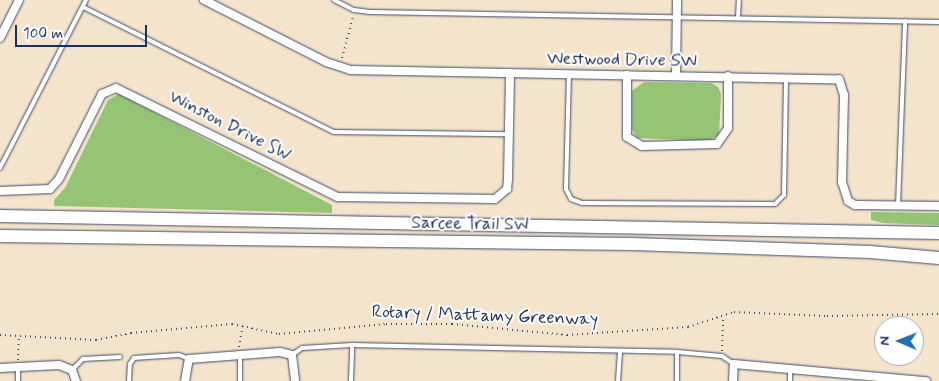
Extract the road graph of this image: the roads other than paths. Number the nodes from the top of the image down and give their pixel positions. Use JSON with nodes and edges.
{"nodes":[{"id":1,"x":19,"y":0,"type":"edge"},
{"id":2,"x":86,"y":0,"type":"edge"},
{"id":3,"x":204,"y":0,"type":"edge"},
{"id":4,"x":334,"y":0,"type":"edge"},
{"id":5,"x":677,"y":0,"type":"edge"},
{"id":6,"x":738,"y":0,"type":"edge"},
{"id":7,"x":83,"y":7,"type":"junction"},
{"id":8,"x":677,"y":16,"type":"junction"},
{"id":9,"x":738,"y":17,"type":"junction"},
{"id":10,"x":905,"y":21,"type":"junction"},
{"id":11,"x":939,"y":22,"type":"edge"},
{"id":12,"x":0,"y":38,"type":"edge"},
{"id":13,"x":510,"y":74,"type":"junction"},
{"id":14,"x":569,"y":74,"type":"junction"},
{"id":15,"x":627,"y":75,"type":"junction"},
{"id":16,"x":676,"y":75,"type":"junction"},
{"id":17,"x":728,"y":76,"type":"junction"},
{"id":18,"x":786,"y":77,"type":"junction"},
{"id":19,"x":508,"y":134,"type":"junction"},
{"id":20,"x":0,"y":168,"type":"edge"},
{"id":21,"x":0,"y":191,"type":"edge"},
{"id":22,"x":898,"y":206,"type":"junction"},
{"id":23,"x":939,"y":206,"type":"edge"},
{"id":24,"x":0,"y":216,"type":"edge"},
{"id":25,"x":939,"y":234,"type":"edge"},
{"id":26,"x":0,"y":236,"type":"edge"},
{"id":27,"x":870,"y":252,"type":"junction"},
{"id":28,"x":939,"y":258,"type":"edge"},
{"id":29,"x":939,"y":264,"type":"edge"},
{"id":30,"x":352,"y":345,"type":"junction"},
{"id":31,"x":620,"y":351,"type":"junction"},
{"id":32,"x":677,"y":352,"type":"junction"},
{"id":33,"x":292,"y":354,"type":"junction"},
{"id":34,"x":240,"y":355,"type":"junction"},
{"id":35,"x":120,"y":357,"type":"dead end"},
{"id":36,"x":188,"y":359,"type":"junction"},
{"id":37,"x":734,"y":364,"type":"junction"},
{"id":38,"x":18,"y":367,"type":"junction"},
{"id":39,"x":790,"y":367,"type":"junction"},
{"id":40,"x":0,"y":368,"type":"edge"},
{"id":41,"x":72,"y":370,"type":"junction"},
{"id":42,"x":846,"y":377,"type":"edge"},
{"id":43,"x":902,"y":380,"type":"edge"},
{"id":44,"x":18,"y":381,"type":"edge"},
{"id":45,"x":76,"y":381,"type":"edge"},
{"id":46,"x":129,"y":381,"type":"edge"},
{"id":47,"x":185,"y":381,"type":"edge"},
{"id":48,"x":240,"y":381,"type":"edge"},
{"id":49,"x":295,"y":381,"type":"edge"},
{"id":50,"x":351,"y":381,"type":"edge"},
{"id":51,"x":618,"y":381,"type":"edge"},
{"id":52,"x":677,"y":381,"type":"edge"},
{"id":53,"x":734,"y":381,"type":"edge"},
{"id":54,"x":790,"y":381,"type":"edge"},
{"id":55,"x":926,"y":381,"type":"edge"}],
"edges":[{"from":1,"to":12,"type":"street"},
{"from":2,"to":7,"type":"lane"},
{"from":3,"to":13,"type":"street","name":"Westwood Drive SW"},
{"from":4,"to":8,"type":"lane"},
{"from":5,"to":8,"type":"street"},
{"from":6,"to":9,"type":"lane"},
{"from":7,"to":19,"type":"lane"},
{"from":7,"to":20,"type":"lane"},
{"from":8,"to":9,"type":"lane"},
{"from":8,"to":16,"type":"street"},
{"from":9,"to":10,"type":"lane"},
{"from":10,"to":11,"type":"lane"},
{"from":10,"to":22,"type":"lane"},
{"from":13,"to":14,"type":"street","name":"Westwood Drive SW"},
{"from":13,"to":19,"type":"street"},
{"from":14,"to":15,"type":"street","name":"Westwood Drive SW"},
{"from":14,"to":18,"type":"lane"},
{"from":15,"to":16,"type":"street","name":"Westwood Drive SW"},
{"from":15,"to":17,"type":"street"},
{"from":16,"to":17,"type":"street","name":"Westwood Drive SW"},
{"from":17,"to":18,"type":"street","name":"Westwood Drive SW"},
{"from":18,"to":22,"type":"street","name":"Westwood Drive SW"},
{"from":19,"to":21,"type":"street","name":"Winston Drive SW"},
{"from":22,"to":23,"type":"street","name":"Westwood Drive SW"},
{"from":24,"to":25,"type":"highway","name":"Sarcee Trail SW"},
{"from":26,"to":27,"type":"highway","name":"Sarcee Trail SW"},
{"from":27,"to":28,"type":"highway","name":"Sarcee Trail SW"},
{"from":27,"to":29,"type":"highway"},
{"from":30,"to":31,"type":"lane"},
{"from":30,"to":33,"type":"lane"},
{"from":30,"to":50,"type":"lane"},
{"from":31,"to":32,"type":"lane"},
{"from":31,"to":51,"type":"lane"},
{"from":32,"to":37,"type":"lane"},
{"from":32,"to":52,"type":"lane"},
{"from":33,"to":34,"type":"street"},
{"from":33,"to":49,"type":"street"},
{"from":34,"to":36,"type":"street"},
{"from":34,"to":48,"type":"lane"},
{"from":35,"to":41,"type":"lane"},
{"from":36,"to":46,"type":"lane"},
{"from":36,"to":47,"type":"street"},
{"from":37,"to":39,"type":"street"},
{"from":37,"to":53,"type":"street"},
{"from":38,"to":40,"type":"street"},
{"from":38,"to":41,"type":"street"},
{"from":38,"to":44,"type":"lane"},
{"from":39,"to":42,"type":"street"},
{"from":39,"to":54,"type":"lane"},
{"from":41,"to":45,"type":"street"},
{"from":42,"to":43,"type":"street"},
{"from":43,"to":55,"type":"street"}]}
